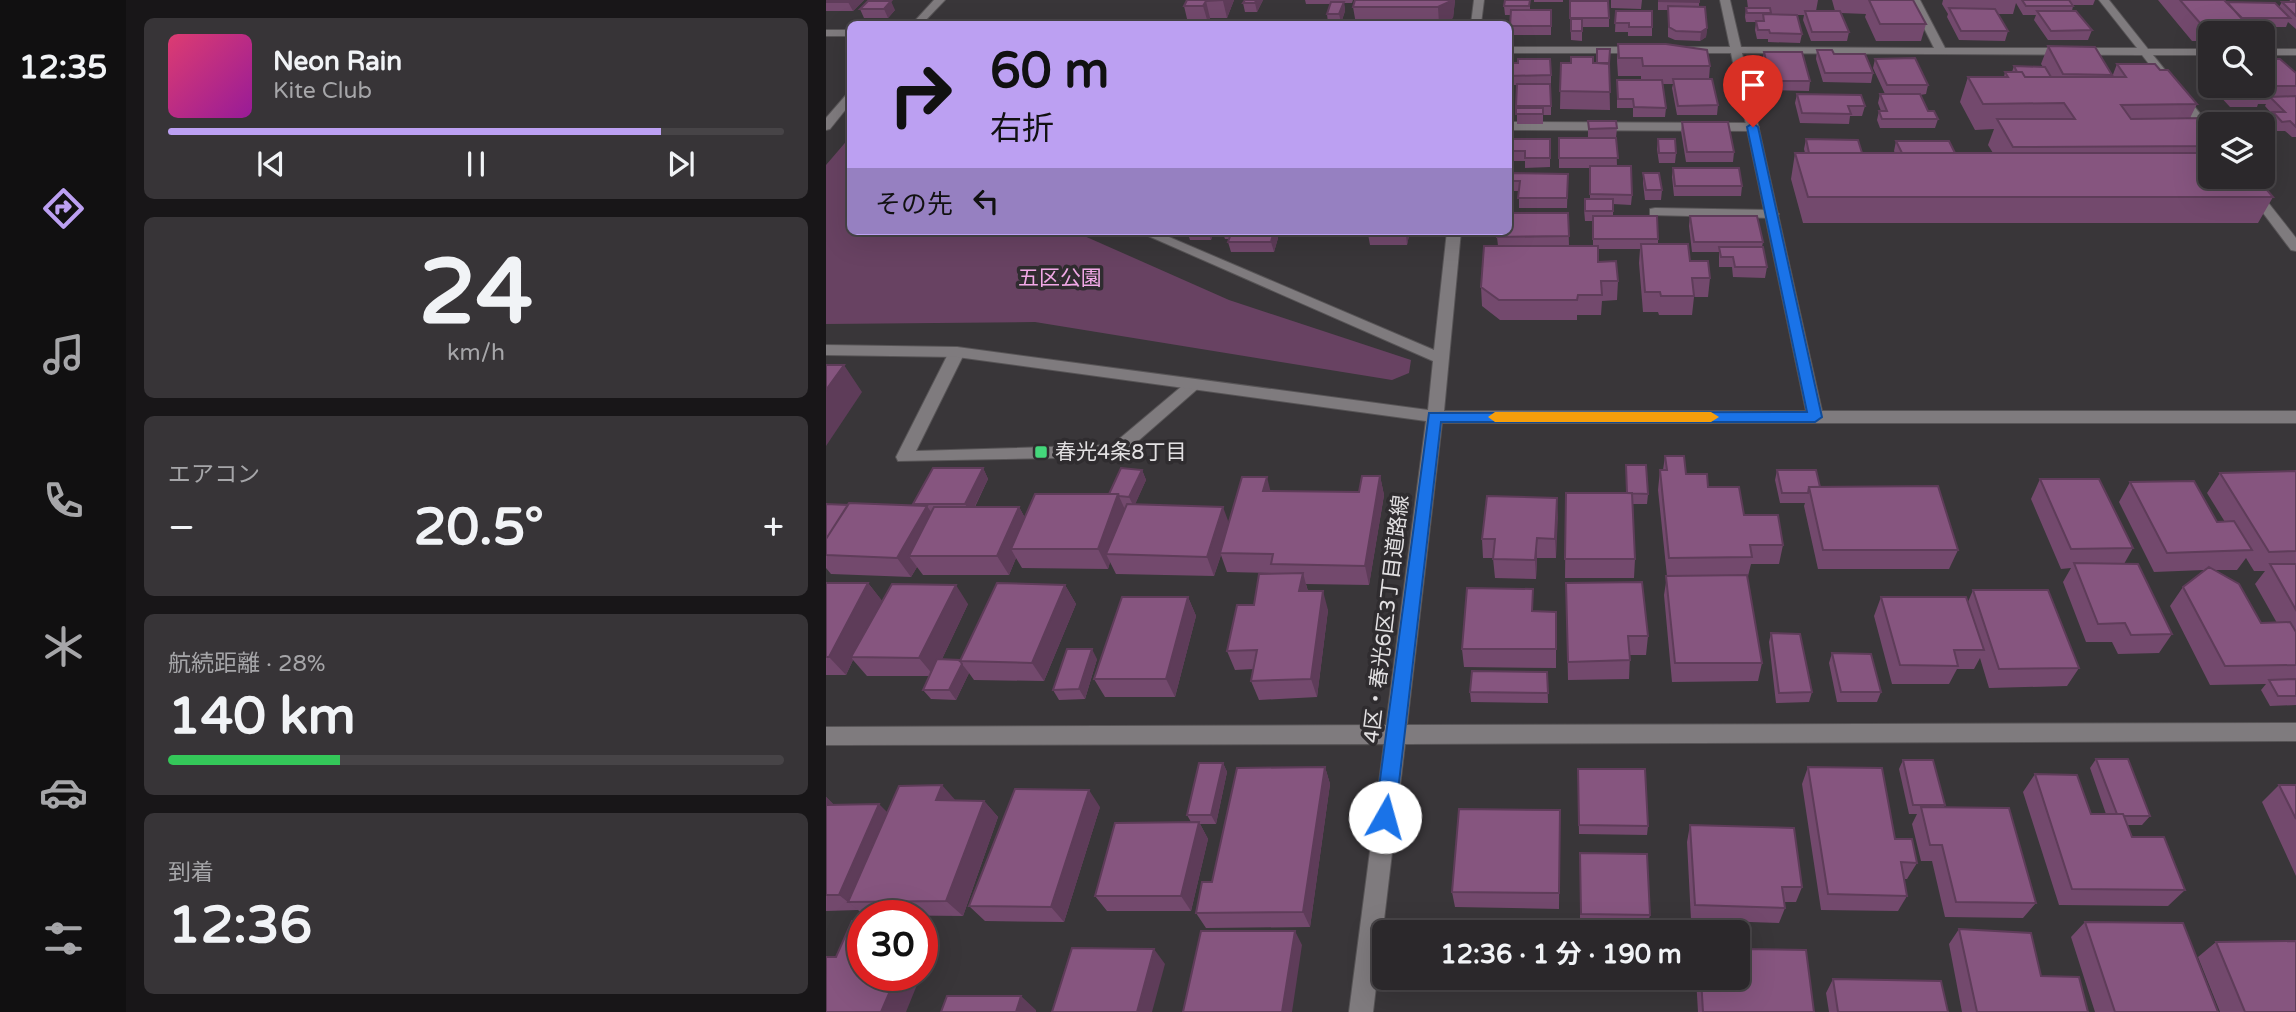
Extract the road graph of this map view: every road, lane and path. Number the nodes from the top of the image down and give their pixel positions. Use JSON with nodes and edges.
{"nodes":[{"id":1,"x":940,"y":0,"type":"edge"},
{"id":2,"x":1479,"y":0,"type":"edge"},
{"id":3,"x":1725,"y":0,"type":"edge"},
{"id":4,"x":1915,"y":0,"type":"edge"},
{"id":5,"x":2104,"y":0,"type":"edge"},
{"id":6,"x":921,"y":21,"type":"edge"},
{"id":7,"x":1476,"y":21,"type":"edge"},
{"id":8,"x":826,"y":33,"type":"edge"},
{"id":9,"x":847,"y":33,"type":"edge"},
{"id":10,"x":1512,"y":50,"type":"edge"},
{"id":11,"x":1656,"y":50,"type":"edge"},
{"id":12,"x":1670,"y":50,"type":"edge"},
{"id":13,"x":1737,"y":50,"type":"junction"},
{"id":14,"x":1942,"y":52,"type":"junction"},
{"id":15,"x":2147,"y":52,"type":"junction"},
{"id":16,"x":2198,"y":52,"type":"edge"},
{"id":17,"x":2275,"y":52,"type":"edge"},
{"id":18,"x":2296,"y":52,"type":"edge"},
{"id":19,"x":847,"y":104,"type":"edge"},
{"id":20,"x":2198,"y":118,"type":"edge"},
{"id":21,"x":826,"y":126,"type":"edge"},
{"id":22,"x":1512,"y":127,"type":"edge"},
{"id":23,"x":1753,"y":127,"type":"junction"},
{"id":24,"x":2251,"y":189,"type":"edge"},
{"id":25,"x":1654,"y":212,"type":"dead end"},
{"id":26,"x":1772,"y":214,"type":"junction"},
{"id":27,"x":1153,"y":235,"type":"edge"},
{"id":28,"x":1454,"y":235,"type":"edge"},
{"id":29,"x":2296,"y":247,"type":"edge"},
{"id":30,"x":826,"y":350,"type":"edge"},
{"id":31,"x":957,"y":352,"type":"junction"},
{"id":32,"x":1440,"y":358,"type":"junction"},
{"id":33,"x":1194,"y":385,"type":"junction"},
{"id":34,"x":1435,"y":417,"type":"junction"},
{"id":35,"x":1815,"y":417,"type":"junction"},
{"id":36,"x":2296,"y":417,"type":"edge"},
{"id":37,"x":2296,"y":733,"type":"edge"},
{"id":38,"x":1395,"y":734,"type":"junction"},
{"id":39,"x":826,"y":736,"type":"edge"},
{"id":40,"x":1361,"y":1012,"type":"edge"}],
"edges":[{"from":1,"to":6,"type":"street"},
{"from":2,"to":7,"type":"street"},
{"from":3,"to":13,"type":"street"},
{"from":4,"to":14,"type":"street"},
{"from":5,"to":15,"type":"street"},
{"from":8,"to":9,"type":"street"},
{"from":10,"to":11,"type":"street"},
{"from":12,"to":13,"type":"street"},
{"from":13,"to":14,"type":"street"},
{"from":13,"to":23,"type":"street"},
{"from":14,"to":15,"type":"street"},
{"from":15,"to":16,"type":"street"},
{"from":15,"to":20,"type":"street"},
{"from":17,"to":18,"type":"street"},
{"from":19,"to":21,"type":"street"},
{"from":22,"to":23,"type":"street"},
{"from":23,"to":26,"type":"street"},
{"from":24,"to":29,"type":"street"},
{"from":25,"to":26,"type":"street"},
{"from":26,"to":35,"type":"street"},
{"from":27,"to":32,"type":"street"},
{"from":28,"to":32,"type":"street","name":"4区・春光6区3丁目道路線"},
{"from":30,"to":31,"type":"street"},
{"from":31,"to":33,"type":"street"},
{"from":31,"to":33,"type":"street"},
{"from":32,"to":34,"type":"street","name":"4区・春光6区3丁目道路線"},
{"from":33,"to":34,"type":"street"},
{"from":34,"to":35,"type":"street"},
{"from":34,"to":38,"type":"street","name":"4区・春光6区3丁目道路線"},
{"from":35,"to":36,"type":"street"},
{"from":37,"to":38,"type":"street"},
{"from":38,"to":39,"type":"street"},
{"from":38,"to":40,"type":"street","name":"4区・春光6区3丁目道路線"}]}
